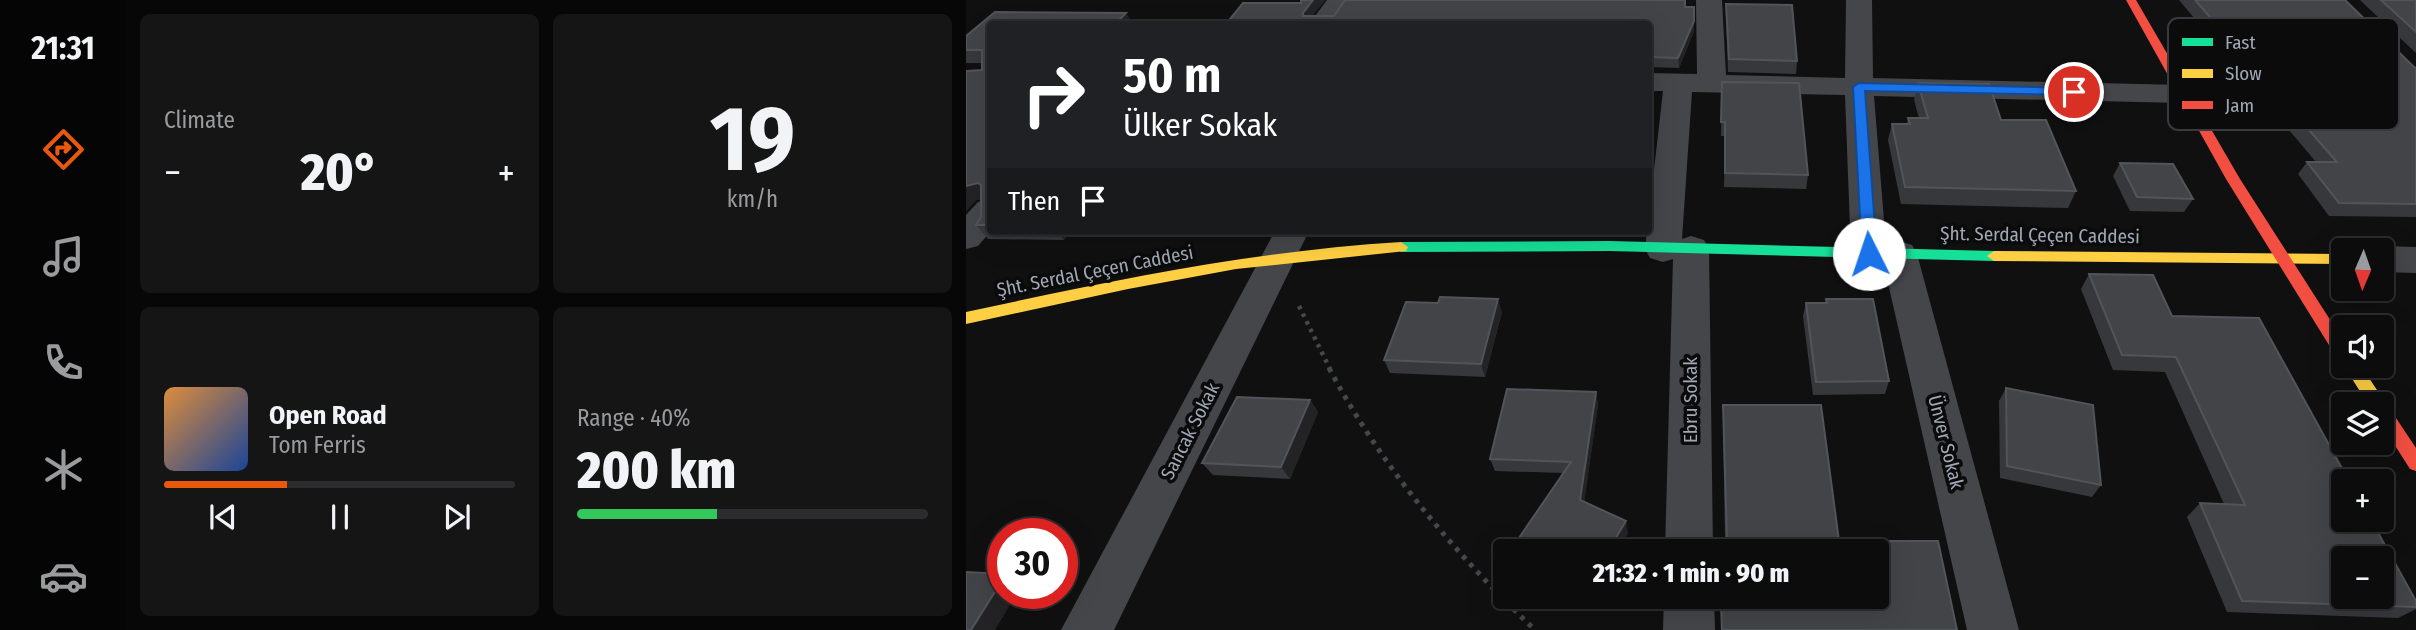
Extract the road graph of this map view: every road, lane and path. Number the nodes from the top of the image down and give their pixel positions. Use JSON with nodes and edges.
{"nodes":[{"id":1,"x":1340,"y":0,"type":"edge"},
{"id":2,"x":1709,"y":0,"type":"edge"},
{"id":3,"x":1859,"y":0,"type":"edge"},
{"id":4,"x":2131,"y":0,"type":"edge"},
{"id":5,"x":1324,"y":21,"type":"edge"},
{"id":6,"x":2168,"y":68,"type":"edge"},
{"id":7,"x":1663,"y":82,"type":"edge"},
{"id":8,"x":1712,"y":83,"type":"junction"},
{"id":9,"x":1859,"y":87,"type":"junction"},
{"id":10,"x":2168,"y":94,"type":"edge"},
{"id":11,"x":2204,"y":130,"type":"edge"},
{"id":12,"x":987,"y":213,"type":"edge"},
{"id":13,"x":966,"y":237,"type":"edge"},
{"id":14,"x":1285,"y":244,"type":"edge"},
{"id":15,"x":1677,"y":249,"type":"junction"},
{"id":16,"x":1884,"y":254,"type":"junction"},
{"id":17,"x":2281,"y":258,"type":"junction"},
{"id":18,"x":2331,"y":259,"type":"edge"},
{"id":19,"x":2394,"y":259,"type":"edge"},
{"id":20,"x":2416,"y":260,"type":"edge"},
{"id":21,"x":966,"y":318,"type":"edge"},
{"id":22,"x":2331,"y":335,"type":"edge"},
{"id":23,"x":2394,"y":429,"type":"edge"},
{"id":24,"x":2416,"y":463,"type":"edge"},
{"id":25,"x":1689,"y":539,"type":"edge"},
{"id":26,"x":1689,"y":609,"type":"edge"},
{"id":27,"x":1087,"y":630,"type":"edge"},
{"id":28,"x":1535,"y":630,"type":"edge"},
{"id":29,"x":1689,"y":630,"type":"edge"},
{"id":30,"x":1993,"y":630,"type":"edge"}],
"edges":[{"from":1,"to":5,"type":"street"},
{"from":2,"to":8,"type":"street"},
{"from":3,"to":9,"type":"street","name":"Ünver Sokak"},
{"from":4,"to":6,"type":"street"},
{"from":7,"to":8,"type":"street"},
{"from":7,"to":15,"type":"street","name":"Ebru Sokak"},
{"from":8,"to":9,"type":"street"},
{"from":9,"to":10,"type":"street"},
{"from":9,"to":16,"type":"street","name":"Ünver Sokak"},
{"from":11,"to":17,"type":"street"},
{"from":12,"to":13,"type":"street"},
{"from":14,"to":15,"type":"street","name":"Şht. Serdal Çeçen Caddesi"},
{"from":14,"to":21,"type":"street","name":"Şht. Serdal Çeçen Caddesi"},
{"from":14,"to":27,"type":"street","name":"Sancak Sokak"},
{"from":14,"to":28,"type":"path"},
{"from":15,"to":16,"type":"street","name":"Şht. Serdal Çeçen Caddesi"},
{"from":15,"to":25,"type":"street","name":"Ebru Sokak"},
{"from":16,"to":17,"type":"street","name":"Şht. Serdal Çeçen Caddesi"},
{"from":16,"to":30,"type":"street","name":"Ünver Sokak"},
{"from":17,"to":18,"type":"street","name":"Şht. Serdal Çeçen Caddesi"},
{"from":17,"to":22,"type":"street"},
{"from":19,"to":20,"type":"street"},
{"from":23,"to":24,"type":"street"},
{"from":26,"to":29,"type":"street"}]}
